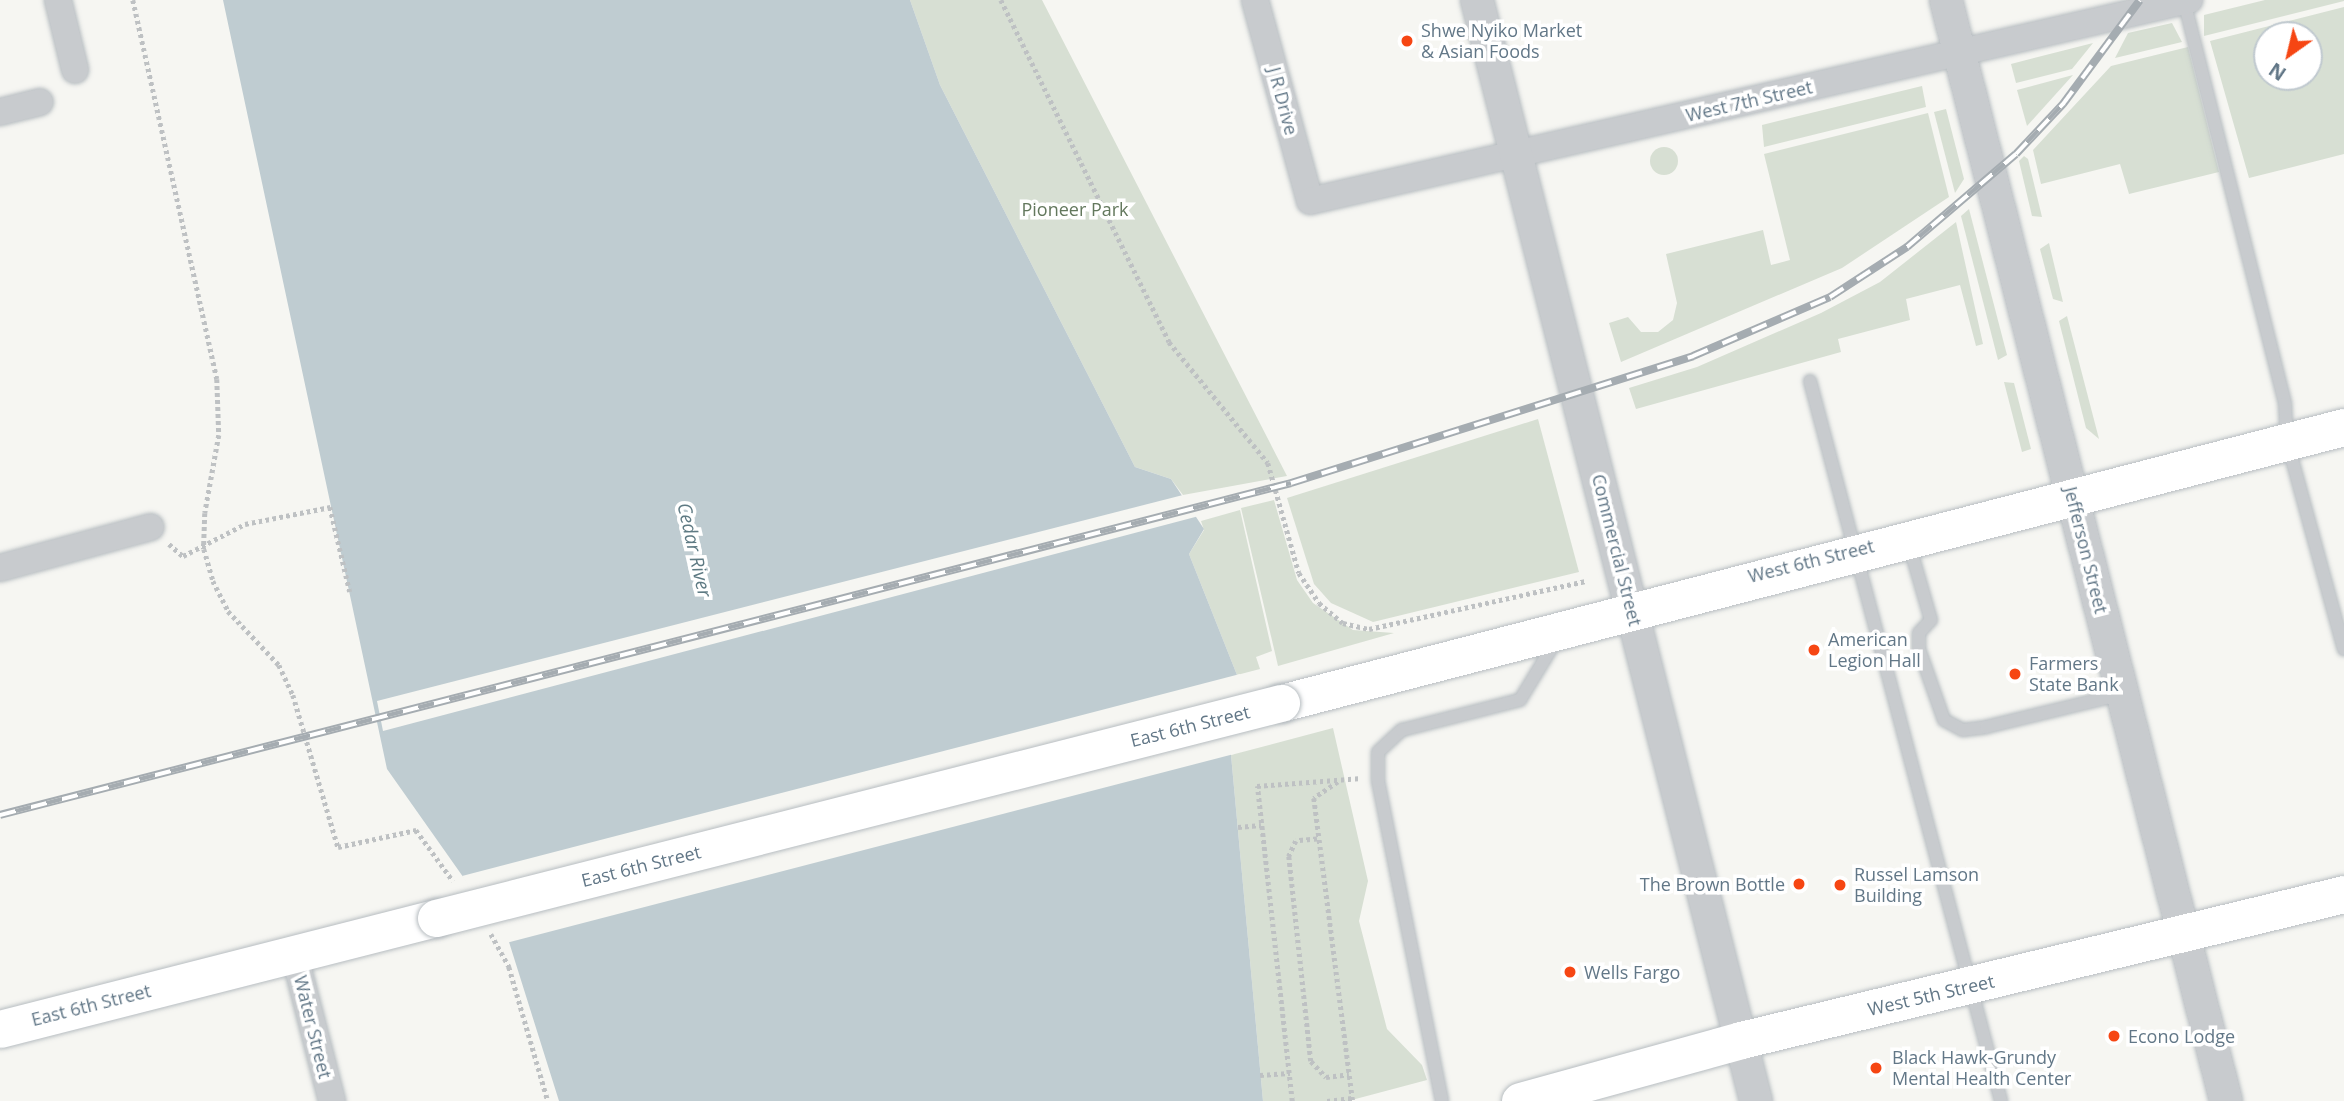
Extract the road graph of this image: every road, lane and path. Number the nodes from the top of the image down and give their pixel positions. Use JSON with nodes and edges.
{"nodes":[{"id":1,"x":58,"y":0,"type":"edge"},
{"id":2,"x":133,"y":0,"type":"edge"},
{"id":3,"x":1001,"y":0,"type":"edge"},
{"id":4,"x":1255,"y":0,"type":"edge"},
{"id":5,"x":1477,"y":0,"type":"edge"},
{"id":6,"x":1946,"y":0,"type":"edge"},
{"id":7,"x":2186,"y":1,"type":"edge"},
{"id":8,"x":1960,"y":53,"type":"junction"},
{"id":9,"x":75,"y":70,"type":"dead end"},
{"id":10,"x":40,"y":102,"type":"dead end"},
{"id":11,"x":0,"y":112,"type":"edge"},
{"id":12,"x":1516,"y":154,"type":"junction"},
{"id":13,"x":1310,"y":201,"type":"joint"},
{"id":14,"x":1810,"y":381,"type":"dead end"},
{"id":15,"x":2344,"y":427,"type":"edge"},
{"id":16,"x":2287,"y":441,"type":"junction"},
{"id":17,"x":2072,"y":494,"type":"junction"},
{"id":18,"x":151,"y":527,"type":"joint"},
{"id":19,"x":1907,"y":537,"type":"junction"},
{"id":20,"x":204,"y":549,"type":"junction"},
{"id":21,"x":1851,"y":551,"type":"junction"},
{"id":22,"x":0,"y":568,"type":"edge"},
{"id":23,"x":1587,"y":581,"type":"dead end"},
{"id":24,"x":350,"y":592,"type":"dead end"},
{"id":25,"x":1631,"y":607,"type":"junction"},
{"id":26,"x":1567,"y":624,"type":"junction"},
{"id":27,"x":2344,"y":649,"type":"edge"},
{"id":28,"x":2122,"y":694,"type":"junction"},
{"id":29,"x":1281,"y":703,"type":"joint"},
{"id":30,"x":1378,"y":777,"type":"junction"},
{"id":31,"x":1342,"y":780,"type":"junction"},
{"id":32,"x":1261,"y":825,"type":"junction"},
{"id":33,"x":1238,"y":827,"type":"dead end"},
{"id":34,"x":1317,"y":839,"type":"junction"},
{"id":35,"x":461,"y":892,"type":"dead end"},
{"id":36,"x":2344,"y":894,"type":"edge"},
{"id":37,"x":483,"y":923,"type":"dead end"},
{"id":38,"x":2183,"y":936,"type":"junction"},
{"id":39,"x":294,"y":953,"type":"junction"},
{"id":40,"x":1974,"y":985,"type":"junction"},
{"id":41,"x":0,"y":1028,"type":"edge"},
{"id":42,"x":1741,"y":1040,"type":"junction"},
{"id":43,"x":1290,"y":1073,"type":"junction"},
{"id":44,"x":1349,"y":1074,"type":"junction"},
{"id":45,"x":1260,"y":1075,"type":"dead end"},
{"id":46,"x":1353,"y":1100,"type":"edge"},
{"id":47,"x":332,"y":1101,"type":"edge"},
{"id":48,"x":548,"y":1101,"type":"edge"},
{"id":49,"x":1292,"y":1101,"type":"edge"},
{"id":50,"x":1327,"y":1101,"type":"edge"},
{"id":51,"x":1442,"y":1101,"type":"edge"},
{"id":52,"x":1520,"y":1101,"type":"edge"},
{"id":53,"x":1756,"y":1101,"type":"edge"},
{"id":54,"x":2001,"y":1101,"type":"edge"},
{"id":55,"x":2226,"y":1101,"type":"edge"}],
"edges":[{"from":1,"to":9,"type":"street"},
{"from":2,"to":20,"type":"path"},
{"from":3,"to":23,"type":"path"},
{"from":4,"to":13,"type":"street","name":"J R Drive"},
{"from":5,"to":12,"type":"street","name":"Commercial Street"},
{"from":6,"to":8,"type":"street","name":"Jefferson Street"},
{"from":7,"to":8,"type":"street","name":"West 7th Street"},
{"from":7,"to":16,"type":"lane"},
{"from":8,"to":12,"type":"street","name":"West 7th Street"},
{"from":8,"to":17,"type":"street","name":"Jefferson Street"},
{"from":10,"to":11,"type":"street"},
{"from":12,"to":13,"type":"street","name":"West 7th Street"},
{"from":12,"to":25,"type":"street","name":"Commercial Street"},
{"from":14,"to":21,"type":"lane"},
{"from":15,"to":16,"type":"main road","name":"West 6th Street"},
{"from":16,"to":17,"type":"main road","name":"West 6th Street"},
{"from":16,"to":27,"type":"lane"},
{"from":17,"to":19,"type":"main road","name":"West 6th Street"},
{"from":17,"to":28,"type":"street","name":"Jefferson Street"},
{"from":18,"to":20,"type":"path"},
{"from":18,"to":22,"type":"street"},
{"from":19,"to":21,"type":"main road","name":"West 6th Street"},
{"from":19,"to":28,"type":"lane"},
{"from":20,"to":24,"type":"path"},
{"from":20,"to":35,"type":"path"},
{"from":21,"to":25,"type":"main road","name":"West 6th Street"},
{"from":21,"to":40,"type":"lane"},
{"from":25,"to":26,"type":"main road","name":"West 6th Street"},
{"from":25,"to":42,"type":"street","name":"Commercial Street"},
{"from":26,"to":29,"type":"main road","name":"West 6th Street"},
{"from":26,"to":30,"type":"lane"},
{"from":28,"to":38,"type":"street","name":"Jefferson Street"},
{"from":29,"to":39,"type":"main road","name":"East 6th Street","bridge":true},
{"from":30,"to":31,"type":"path"},
{"from":30,"to":51,"type":"lane"},
{"from":31,"to":32,"type":"path"},
{"from":31,"to":34,"type":"path"},
{"from":32,"to":33,"type":"path"},
{"from":32,"to":43,"type":"path"},
{"from":34,"to":44,"type":"path"},
{"from":34,"to":44,"type":"path"},
{"from":36,"to":38,"type":"main road","name":"West 5th Street"},
{"from":37,"to":48,"type":"path"},
{"from":38,"to":40,"type":"main road","name":"West 5th Street"},
{"from":38,"to":55,"type":"street","name":"Jefferson Street"},
{"from":39,"to":41,"type":"main road","name":"East 6th Street"},
{"from":39,"to":47,"type":"street","name":"Water Street"},
{"from":40,"to":42,"type":"main road","name":"West 5th Street"},
{"from":40,"to":54,"type":"lane"},
{"from":42,"to":52,"type":"main road","name":"West 5th Street"},
{"from":42,"to":53,"type":"street","name":"Commercial Street"},
{"from":43,"to":45,"type":"path"},
{"from":43,"to":49,"type":"path"},
{"from":44,"to":46,"type":"path"},
{"from":46,"to":50,"type":"path"}]}
